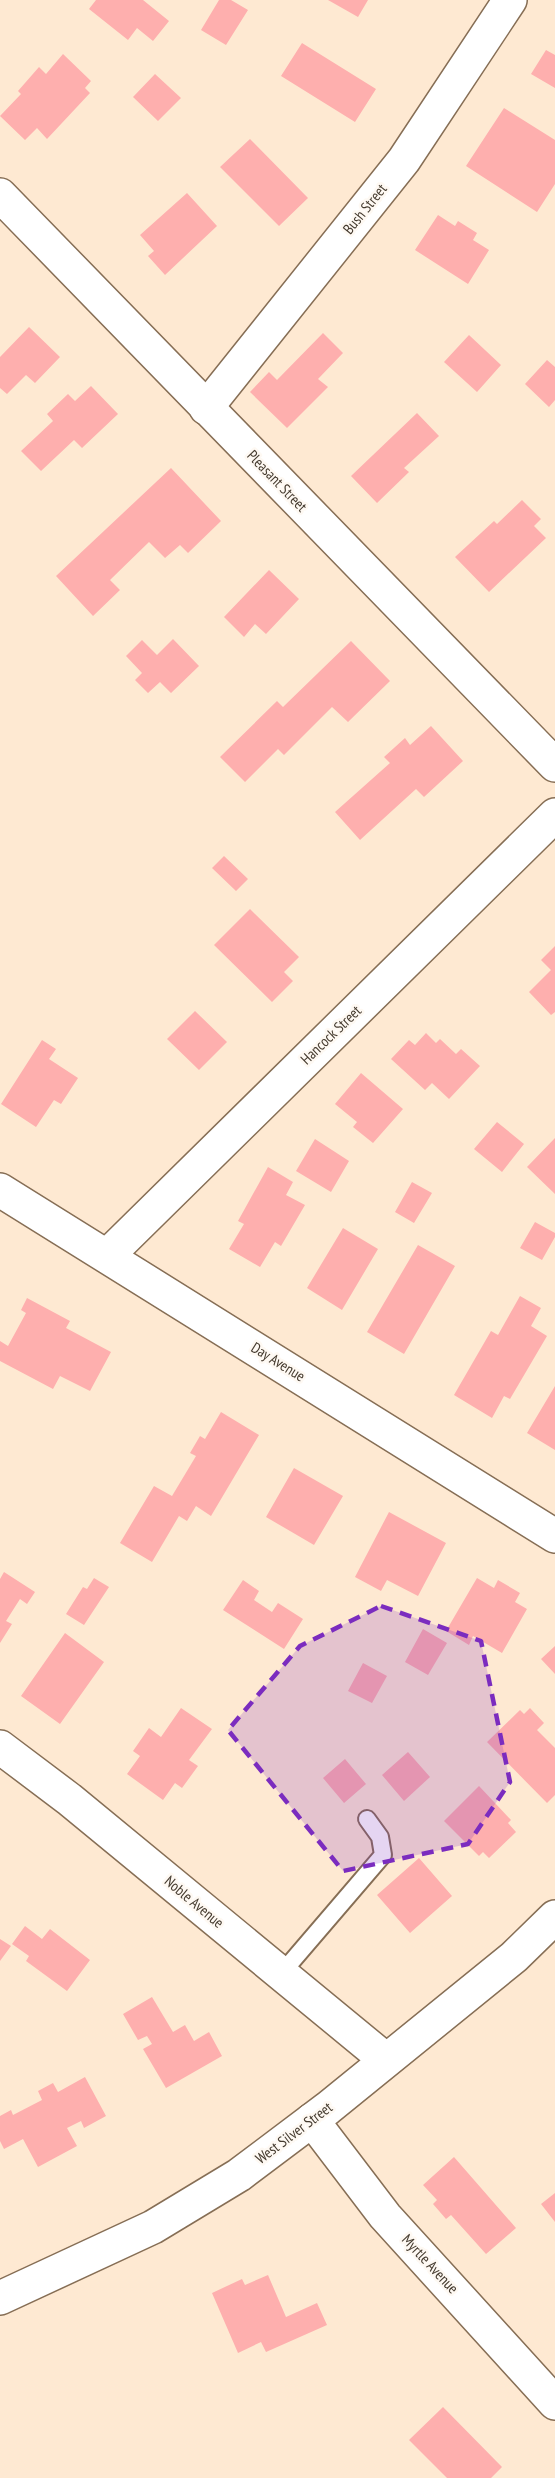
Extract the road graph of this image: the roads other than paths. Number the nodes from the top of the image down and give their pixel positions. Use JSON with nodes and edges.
{"nodes":[{"id":1,"x":510,"y":0,"type":"edge"},
{"id":2,"x":0,"y":195,"type":"edge"},
{"id":3,"x":206,"y":408,"type":"junction"},
{"id":4,"x":555,"y":765,"type":"edge"},
{"id":5,"x":555,"y":815,"type":"edge"},
{"id":6,"x":0,"y":1190,"type":"edge"},
{"id":7,"x":107,"y":1256,"type":"junction"},
{"id":8,"x":555,"y":1536,"type":"edge"},
{"id":9,"x":0,"y":1747,"type":"edge"},
{"id":10,"x":367,"y":1820,"type":"dead end"},
{"id":11,"x":555,"y":1917,"type":"edge"},
{"id":12,"x":281,"y":1974,"type":"junction"},
{"id":13,"x":386,"y":2060,"type":"junction"},
{"id":14,"x":312,"y":2121,"type":"junction"},
{"id":15,"x":0,"y":2298,"type":"edge"},
{"id":16,"x":555,"y":2403,"type":"edge"}],
"edges":[{"from":1,"to":3,"type":"street","name":"Bush Street"},
{"from":2,"to":3,"type":"street","name":"Pleasant Street"},
{"from":3,"to":4,"type":"street","name":"Pleasant Street"},
{"from":5,"to":7,"type":"street","name":"Hancock Street"},
{"from":6,"to":7,"type":"street","name":"Day Avenue"},
{"from":7,"to":8,"type":"street","name":"Day Avenue"},
{"from":9,"to":12,"type":"street","name":"Noble Avenue"},
{"from":10,"to":12,"type":"lane"},
{"from":11,"to":13,"type":"street","name":"West Silver Street"},
{"from":12,"to":13,"type":"street","name":"Noble Avenue"},
{"from":13,"to":14,"type":"street","name":"West Silver Street"},
{"from":14,"to":15,"type":"street","name":"West Silver Street"},
{"from":14,"to":16,"type":"street","name":"Myrtle Avenue"}]}
